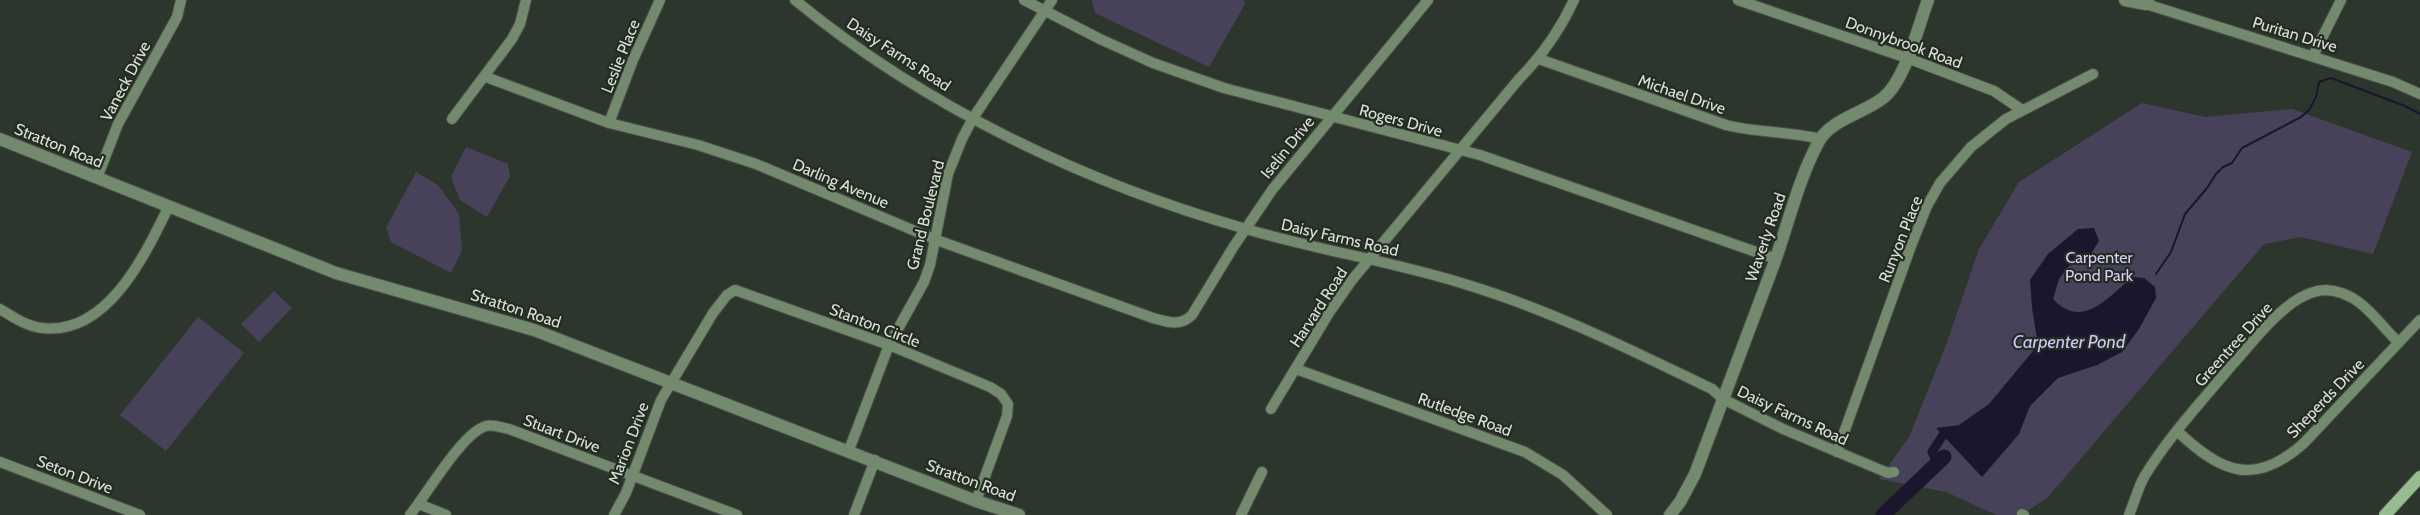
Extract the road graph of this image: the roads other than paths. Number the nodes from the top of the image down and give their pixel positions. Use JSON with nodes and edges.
{"nodes":[{"id":1,"x":181,"y":0,"type":"edge"},
{"id":2,"x":526,"y":0,"type":"edge"},
{"id":3,"x":660,"y":0,"type":"edge"},
{"id":4,"x":795,"y":0,"type":"edge"},
{"id":5,"x":1024,"y":0,"type":"edge"},
{"id":6,"x":1052,"y":0,"type":"edge"},
{"id":7,"x":1428,"y":0,"type":"edge"},
{"id":8,"x":1574,"y":0,"type":"edge"},
{"id":9,"x":1738,"y":0,"type":"edge"},
{"id":10,"x":1928,"y":0,"type":"edge"},
{"id":11,"x":2125,"y":0,"type":"edge"},
{"id":12,"x":2341,"y":0,"type":"edge"},
{"id":13,"x":2147,"y":2,"type":"edge"},
{"id":14,"x":1043,"y":11,"type":"junction"},
{"id":15,"x":2313,"y":56,"type":"junction"},
{"id":16,"x":1907,"y":58,"type":"junction"},
{"id":17,"x":1539,"y":59,"type":"junction"},
{"id":18,"x":2093,"y":74,"type":"dead end"},
{"id":19,"x":486,"y":77,"type":"junction"},
{"id":20,"x":2420,"y":94,"type":"edge"},
{"id":21,"x":2022,"y":110,"type":"junction"},
{"id":22,"x":1331,"y":117,"type":"junction"},
{"id":23,"x":973,"y":118,"type":"junction"},
{"id":24,"x":452,"y":119,"type":"dead end"},
{"id":25,"x":609,"y":123,"type":"junction"},
{"id":26,"x":1820,"y":139,"type":"junction"},
{"id":27,"x":0,"y":140,"type":"edge"},
{"id":28,"x":1460,"y":150,"type":"junction"},
{"id":29,"x":97,"y":178,"type":"junction"},
{"id":30,"x":168,"y":208,"type":"junction"},
{"id":31,"x":1246,"y":229,"type":"junction"},
{"id":32,"x":934,"y":239,"type":"junction"},
{"id":33,"x":1369,"y":259,"type":"junction"},
{"id":34,"x":1776,"y":259,"type":"junction"},
{"id":35,"x":0,"y":309,"type":"edge"},
{"id":36,"x":2420,"y":320,"type":"edge"},
{"id":37,"x":1183,"y":322,"type":"joint"},
{"id":38,"x":2398,"y":342,"type":"junction"},
{"id":39,"x":889,"y":345,"type":"junction"},
{"id":40,"x":1296,"y":369,"type":"junction"},
{"id":41,"x":671,"y":382,"type":"junction"},
{"id":42,"x":1723,"y":399,"type":"junction"},
{"id":43,"x":1271,"y":409,"type":"dead end"},
{"id":44,"x":2177,"y":431,"type":"junction"},
{"id":45,"x":849,"y":450,"type":"junction"},
{"id":46,"x":1837,"y":452,"type":"junction"},
{"id":47,"x":875,"y":460,"type":"junction"},
{"id":48,"x":0,"y":462,"type":"edge"},
{"id":49,"x":1262,"y":472,"type":"dead end"},
{"id":50,"x":1894,"y":472,"type":"dead end"},
{"id":51,"x":633,"y":476,"type":"junction"},
{"id":52,"x":2420,"y":477,"type":"edge"},
{"id":53,"x":976,"y":501,"type":"junction"},
{"id":54,"x":419,"y":504,"type":"junction"},
{"id":55,"x":140,"y":515,"type":"edge"},
{"id":56,"x":410,"y":515,"type":"edge"},
{"id":57,"x":446,"y":515,"type":"edge"},
{"id":58,"x":614,"y":515,"type":"edge"},
{"id":59,"x":737,"y":515,"type":"edge"},
{"id":60,"x":854,"y":515,"type":"edge"},
{"id":61,"x":1019,"y":515,"type":"edge"},
{"id":62,"x":1241,"y":515,"type":"edge"},
{"id":63,"x":1607,"y":515,"type":"edge"},
{"id":64,"x":1670,"y":515,"type":"edge"},
{"id":65,"x":2129,"y":515,"type":"edge"},
{"id":66,"x":2385,"y":515,"type":"edge"}],
"edges":[{"from":1,"to":29,"type":"street","name":"Vaneck Drive"},
{"from":2,"to":19,"type":"street"},
{"from":3,"to":25,"type":"street","name":"Leslie Place"},
{"from":4,"to":23,"type":"street","name":"Daisy Farms Road"},
{"from":5,"to":14,"type":"street","name":"Rogers Drive"},
{"from":6,"to":14,"type":"street","name":"Grand Boulevard"},
{"from":7,"to":22,"type":"street","name":"Iselin Drive"},
{"from":8,"to":17,"type":"street","name":"Harvard Road"},
{"from":9,"to":16,"type":"street","name":"Donnybrook Road"},
{"from":10,"to":16,"type":"street"},
{"from":11,"to":13,"type":"street","name":"Puritan Drive"},
{"from":12,"to":15,"type":"street"},
{"from":13,"to":15,"type":"street","name":"Puritan Drive"},
{"from":14,"to":22,"type":"street","name":"Rogers Drive"},
{"from":14,"to":23,"type":"street","name":"Grand Boulevard"},
{"from":15,"to":20,"type":"street","name":"Puritan Drive"},
{"from":16,"to":21,"type":"street","name":"Donnybrook Road"},
{"from":16,"to":26,"type":"street"},
{"from":17,"to":26,"type":"street","name":"Michael Drive"},
{"from":17,"to":28,"type":"street","name":"Harvard Road"},
{"from":18,"to":21,"type":"street","name":"Runyon Place"},
{"from":19,"to":24,"type":"street"},
{"from":19,"to":25,"type":"street","name":"Darling Avenue"},
{"from":21,"to":46,"type":"street","name":"Runyon Place"},
{"from":22,"to":28,"type":"street","name":"Rogers Drive"},
{"from":22,"to":31,"type":"street","name":"Iselin Drive"},
{"from":23,"to":31,"type":"street","name":"Daisy Farms Road"},
{"from":23,"to":32,"type":"street","name":"Grand Boulevard"},
{"from":25,"to":32,"type":"street","name":"Darling Avenue"},
{"from":26,"to":34,"type":"street","name":"Waverly Road"},
{"from":27,"to":29,"type":"street","name":"Stratton Road"},
{"from":28,"to":33,"type":"street","name":"Harvard Road"},
{"from":28,"to":34,"type":"street","name":"Rogers Drive"},
{"from":29,"to":30,"type":"street","name":"Stratton Road"},
{"from":30,"to":35,"type":"street"},
{"from":30,"to":41,"type":"street","name":"Stratton Road"},
{"from":31,"to":33,"type":"street","name":"Daisy Farms Road"},
{"from":31,"to":37,"type":"street","name":"Iselin Drive"},
{"from":32,"to":37,"type":"street","name":"Darling Avenue"},
{"from":32,"to":39,"type":"street","name":"Grand Boulevard"},
{"from":33,"to":40,"type":"street","name":"Harvard Road"},
{"from":33,"to":42,"type":"street","name":"Daisy Farms Road"},
{"from":34,"to":42,"type":"street","name":"Waverly Road"},
{"from":36,"to":38,"type":"street","name":"Sheperds Drive"},
{"from":38,"to":44,"type":"street","name":"Sheperds Drive"},
{"from":38,"to":44,"type":"street","name":"Greentree Drive"},
{"from":39,"to":41,"type":"street","name":"Stanton Circle"},
{"from":39,"to":45,"type":"street","name":"Grand Boulevard"},
{"from":39,"to":53,"type":"street","name":"Stanton Circle"},
{"from":40,"to":43,"type":"street","name":"Harvard Road"},
{"from":40,"to":63,"type":"street","name":"Rutledge Road"},
{"from":41,"to":45,"type":"street","name":"Stratton Road"},
{"from":41,"to":51,"type":"street","name":"Marion Drive"},
{"from":42,"to":46,"type":"street","name":"Daisy Farms Road"},
{"from":42,"to":64,"type":"street","name":"Waverly Road"},
{"from":44,"to":65,"type":"street","name":"Greentree Drive"},
{"from":45,"to":47,"type":"street","name":"Stratton Road"},
{"from":46,"to":50,"type":"street","name":"Daisy Farms Road"},
{"from":47,"to":53,"type":"street","name":"Stratton Road"},
{"from":47,"to":60,"type":"street"},
{"from":48,"to":55,"type":"street","name":"Seton Drive"},
{"from":49,"to":62,"type":"street"},
{"from":51,"to":54,"type":"street","name":"Stuart Drive"},
{"from":51,"to":58,"type":"street","name":"Marion Drive"},
{"from":51,"to":59,"type":"street","name":"Stuart Drive"},
{"from":52,"to":66,"type":"main road"},
{"from":53,"to":61,"type":"street","name":"Stratton Road"},
{"from":54,"to":56,"type":"street","name":"Stuart Drive"},
{"from":54,"to":57,"type":"street"}]}
